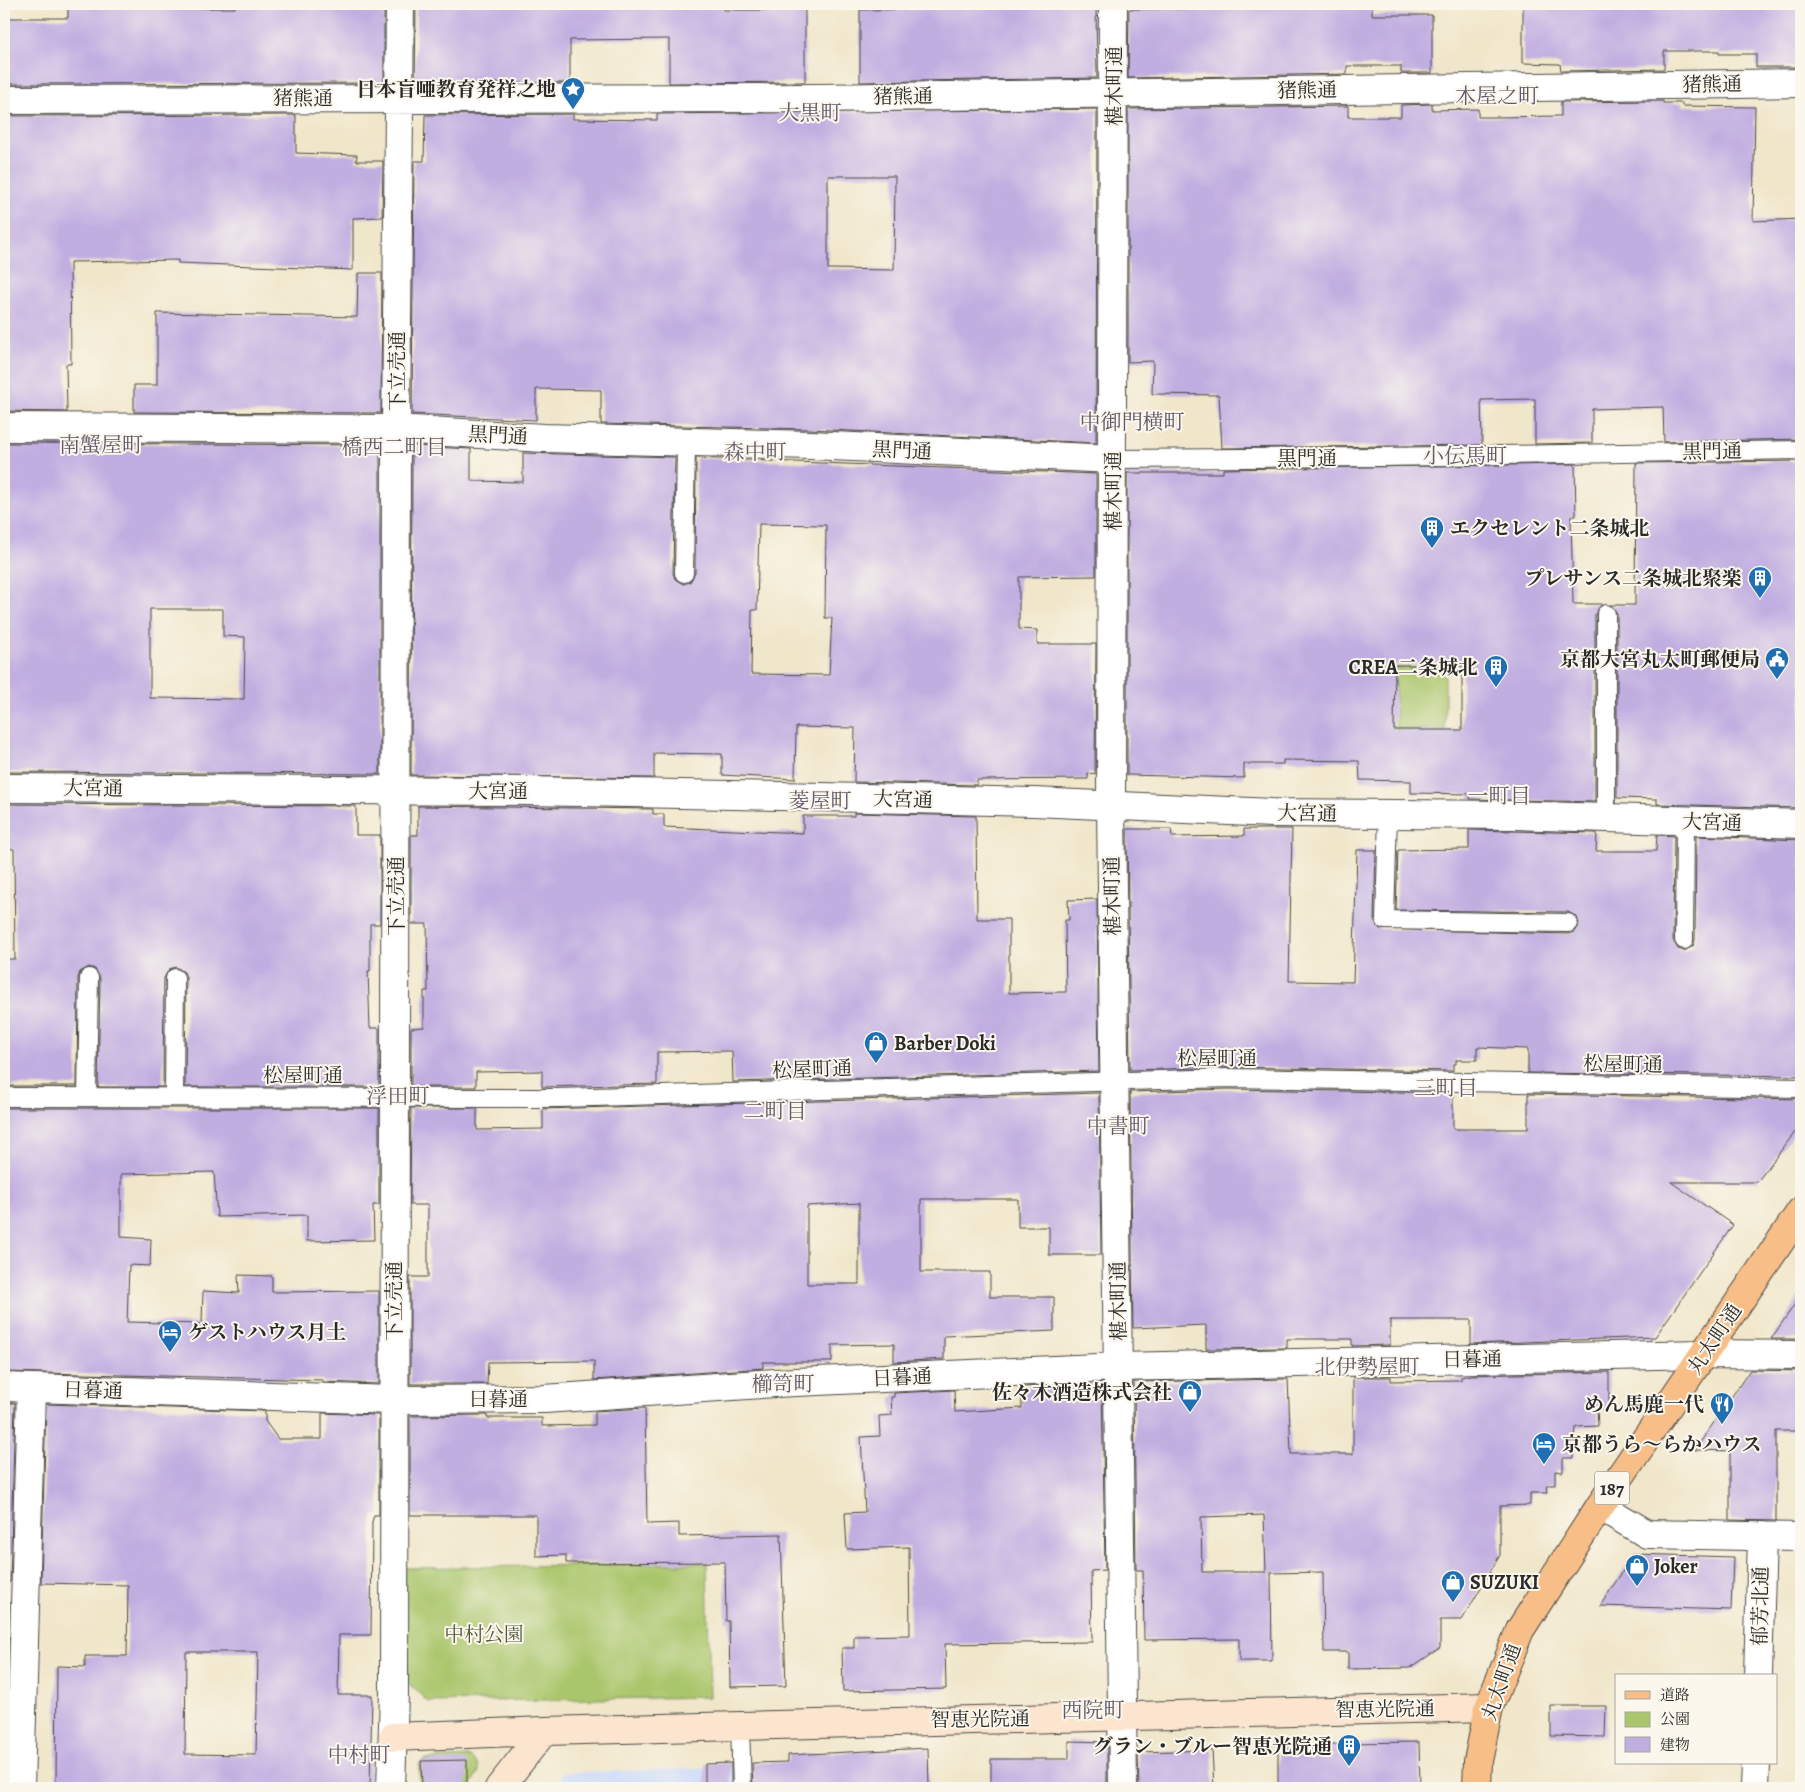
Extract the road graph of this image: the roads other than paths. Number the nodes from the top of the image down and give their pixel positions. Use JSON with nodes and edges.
{"nodes":[{"id":1,"x":400,"y":4,"type":"edge"},
{"id":2,"x":1113,"y":4,"type":"edge"},
{"id":3,"x":1801,"y":83,"type":"edge"},
{"id":4,"x":1115,"y":93,"type":"junction"},
{"id":5,"x":399,"y":98,"type":"junction"},
{"id":6,"x":4,"y":100,"type":"edge"},
{"id":7,"x":4,"y":427,"type":"edge"},
{"id":8,"x":396,"y":429,"type":"junction"},
{"id":9,"x":686,"y":442,"type":"junction"},
{"id":10,"x":1801,"y":450,"type":"edge"},
{"id":11,"x":1113,"y":459,"type":"junction"},
{"id":12,"x":684,"y":573,"type":"dead end"},
{"id":13,"x":1606,"y":614,"type":"dead end"},
{"id":14,"x":4,"y":788,"type":"edge"},
{"id":15,"x":396,"y":792,"type":"junction"},
{"id":16,"x":1111,"y":806,"type":"junction"},
{"id":17,"x":1388,"y":814,"type":"junction"},
{"id":18,"x":1606,"y":818,"type":"junction"},
{"id":19,"x":1685,"y":821,"type":"junction"},
{"id":20,"x":1801,"y":824,"type":"edge"},
{"id":21,"x":1568,"y":923,"type":"dead end"},
{"id":22,"x":1684,"y":940,"type":"dead end"},
{"id":23,"x":89,"y":978,"type":"dead end"},
{"id":24,"x":175,"y":978,"type":"dead end"},
{"id":25,"x":1114,"y":1080,"type":"junction"},
{"id":26,"x":1801,"y":1088,"type":"edge"},
{"id":27,"x":395,"y":1096,"type":"junction"},
{"id":28,"x":4,"y":1097,"type":"edge"},
{"id":29,"x":87,"y":1097,"type":"junction"},
{"id":30,"x":174,"y":1097,"type":"junction"},
{"id":31,"x":1801,"y":1211,"type":"edge"},
{"id":32,"x":1703,"y":1354,"type":"junction"},
{"id":33,"x":1801,"y":1354,"type":"edge"},
{"id":34,"x":1119,"y":1367,"type":"junction"},
{"id":35,"x":4,"y":1387,"type":"edge"},
{"id":36,"x":30,"y":1388,"type":"junction"},
{"id":37,"x":393,"y":1400,"type":"junction"},
{"id":38,"x":1600,"y":1506,"type":"junction"},
{"id":39,"x":1762,"y":1536,"type":"junction"},
{"id":40,"x":1801,"y":1537,"type":"edge"},
{"id":41,"x":1758,"y":1674,"type":"edge"},
{"id":42,"x":1489,"y":1707,"type":"junction"},
{"id":43,"x":1122,"y":1715,"type":"junction"},
{"id":44,"x":740,"y":1725,"type":"junction"},
{"id":45,"x":544,"y":1731,"type":"junction"},
{"id":46,"x":393,"y":1737,"type":"junction"},
{"id":47,"x":1756,"y":1764,"type":"edge"},
{"id":48,"x":20,"y":1788,"type":"edge"},
{"id":49,"x":391,"y":1788,"type":"edge"},
{"id":50,"x":499,"y":1788,"type":"edge"},
{"id":51,"x":742,"y":1788,"type":"edge"},
{"id":52,"x":1123,"y":1788,"type":"edge"},
{"id":53,"x":1477,"y":1788,"type":"edge"},
{"id":54,"x":1755,"y":1788,"type":"edge"}],
"edges":[{"from":1,"to":5,"type":"street","name":"下立売通"},
{"from":2,"to":4,"type":"street","name":"椹木町通"},
{"from":3,"to":4,"type":"street","name":"猪熊通"},
{"from":4,"to":5,"type":"street","name":"猪熊通"},
{"from":4,"to":11,"type":"street","name":"椹木町通"},
{"from":5,"to":6,"type":"street","name":"猪熊通"},
{"from":5,"to":8,"type":"street","name":"下立売通"},
{"from":7,"to":8,"type":"street","name":"黒門通"},
{"from":8,"to":9,"type":"street","name":"黒門通"},
{"from":8,"to":15,"type":"street","name":"下立売通"},
{"from":9,"to":11,"type":"street","name":"黒門通"},
{"from":9,"to":12,"type":"lane"},
{"from":10,"to":11,"type":"lane","name":"黒門通"},
{"from":11,"to":16,"type":"street","name":"椹木町通"},
{"from":13,"to":18,"type":"lane"},
{"from":14,"to":15,"type":"street","name":"大宮通"},
{"from":15,"to":16,"type":"street","name":"大宮通"},
{"from":15,"to":27,"type":"street","name":"下立売通"},
{"from":16,"to":17,"type":"street","name":"大宮通"},
{"from":16,"to":25,"type":"street","name":"椹木町通"},
{"from":17,"to":18,"type":"street","name":"大宮通"},
{"from":17,"to":21,"type":"lane"},
{"from":18,"to":19,"type":"street","name":"大宮通"},
{"from":19,"to":20,"type":"street","name":"大宮通"},
{"from":19,"to":22,"type":"lane"},
{"from":23,"to":29,"type":"lane"},
{"from":24,"to":30,"type":"lane"},
{"from":25,"to":26,"type":"lane","name":"松屋町通"},
{"from":25,"to":27,"type":"lane","name":"松屋町通"},
{"from":25,"to":34,"type":"street","name":"椹木町通"},
{"from":27,"to":30,"type":"lane","name":"松屋町通"},
{"from":27,"to":37,"type":"street","name":"下立売通"},
{"from":28,"to":29,"type":"lane","name":"松屋町通"},
{"from":29,"to":30,"type":"lane","name":"松屋町通"},
{"from":31,"to":32,"type":"main road","name":"丸太町通","number":"187"},
{"from":32,"to":33,"type":"street","name":"日暮通"},
{"from":32,"to":34,"type":"street","name":"日暮通"},
{"from":32,"to":38,"type":"main road","name":"丸太町通","number":"187"},
{"from":34,"to":37,"type":"street","name":"日暮通"},
{"from":34,"to":43,"type":"street","name":"椹木町通"},
{"from":35,"to":36,"type":"street","name":"日暮通"},
{"from":36,"to":37,"type":"street","name":"日暮通"},
{"from":36,"to":48,"type":"street"},
{"from":37,"to":46,"type":"street","name":"下立売通"},
{"from":38,"to":39,"type":"street"},
{"from":38,"to":42,"type":"main road","name":"丸太町通","number":"187"},
{"from":39,"to":40,"type":"street"},
{"from":39,"to":41,"type":"street","name":"郁芳北通"},
{"from":42,"to":43,"type":"street","name":"智恵光院通"},
{"from":42,"to":53,"type":"main road","name":"丸太町通","number":"187"},
{"from":43,"to":44,"type":"street","name":"智恵光院通"},
{"from":43,"to":52,"type":"street","name":"椹木町通"},
{"from":44,"to":45,"type":"street","name":"智恵光院通"},
{"from":44,"to":51,"type":"lane"},
{"from":45,"to":46,"type":"street","name":"智恵光院通"},
{"from":45,"to":50,"type":"street"},
{"from":46,"to":49,"type":"street","name":"下立売通"},
{"from":47,"to":54,"type":"street"}]}
